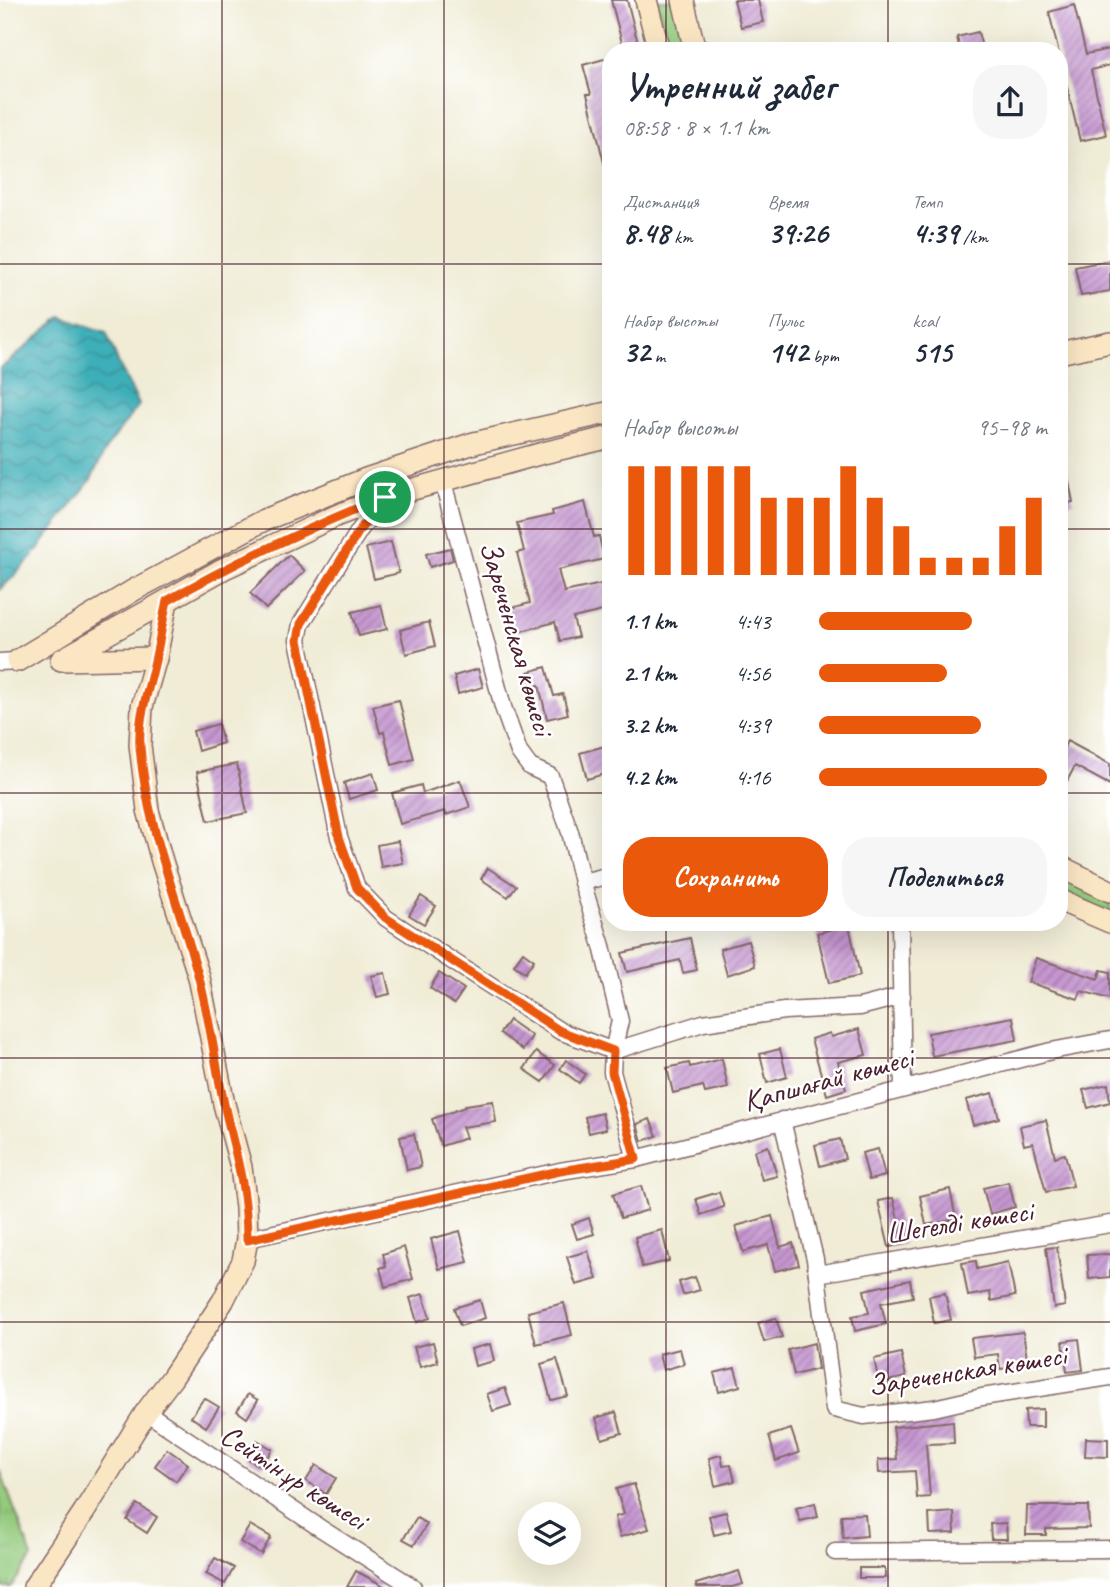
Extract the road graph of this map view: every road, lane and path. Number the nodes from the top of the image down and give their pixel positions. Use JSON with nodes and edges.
{"nodes":[{"id":1,"x":646,"y":0,"type":"edge"},
{"id":2,"x":682,"y":0,"type":"edge"},
{"id":3,"x":657,"y":42,"type":"edge"},
{"id":4,"x":693,"y":42,"type":"edge"},
{"id":5,"x":1110,"y":342,"type":"edge"},
{"id":6,"x":1068,"y":351,"type":"edge"},
{"id":7,"x":602,"y":414,"type":"edge"},
{"id":8,"x":602,"y":439,"type":"edge"},
{"id":9,"x":443,"y":482,"type":"junction"},
{"id":10,"x":385,"y":497,"type":"junction"},
{"id":11,"x":167,"y":601,"type":"junction"},
{"id":12,"x":156,"y":658,"type":"junction"},
{"id":13,"x":61,"y":660,"type":"junction"},
{"id":14,"x":8,"y":661,"type":"edge"},
{"id":15,"x":1068,"y":870,"type":"edge"},
{"id":16,"x":602,"y":877,"type":"edge"},
{"id":17,"x":582,"y":882,"type":"junction"},
{"id":18,"x":1110,"y":891,"type":"edge"},
{"id":19,"x":1068,"y":904,"type":"edge"},
{"id":20,"x":1110,"y":922,"type":"edge"},
{"id":21,"x":900,"y":931,"type":"edge"},
{"id":22,"x":902,"y":996,"type":"junction"},
{"id":23,"x":1110,"y":1040,"type":"edge"},
{"id":24,"x":613,"y":1051,"type":"junction"},
{"id":25,"x":903,"y":1088,"type":"junction"},
{"id":26,"x":782,"y":1120,"type":"junction"},
{"id":27,"x":636,"y":1159,"type":"junction"},
{"id":28,"x":1110,"y":1224,"type":"edge"},
{"id":29,"x":247,"y":1240,"type":"junction"},
{"id":30,"x":817,"y":1274,"type":"junction"},
{"id":31,"x":1110,"y":1377,"type":"edge"},
{"id":32,"x":146,"y":1412,"type":"junction"},
{"id":33,"x":1110,"y":1549,"type":"edge"},
{"id":34,"x":835,"y":1552,"type":"dead end"},
{"id":35,"x":34,"y":1587,"type":"edge"},
{"id":36,"x":413,"y":1587,"type":"edge"}],
"edges":[{"from":1,"to":3,"type":"street"},
{"from":2,"to":4,"type":"street"},
{"from":5,"to":6,"type":"street"},
{"from":7,"to":14,"type":"street"},
{"from":8,"to":9,"type":"street"},
{"from":9,"to":10,"type":"street"},
{"from":9,"to":17,"type":"street","name":"Зареченская көшесі"},
{"from":10,"to":11,"type":"street"},
{"from":10,"to":24,"type":"street"},
{"from":11,"to":12,"type":"street"},
{"from":11,"to":13,"type":"street"},
{"from":12,"to":13,"type":"street"},
{"from":12,"to":29,"type":"street"},
{"from":13,"to":14,"type":"street"},
{"from":15,"to":18,"type":"street"},
{"from":16,"to":17,"type":"street"},
{"from":17,"to":24,"type":"street","name":"Зареченская көшесі"},
{"from":19,"to":20,"type":"street"},
{"from":21,"to":22,"type":"street"},
{"from":22,"to":24,"type":"street"},
{"from":22,"to":25,"type":"street"},
{"from":23,"to":25,"type":"street","name":"Қапшағай көшесі"},
{"from":24,"to":27,"type":"street","name":"Зареченская көшесі"},
{"from":25,"to":26,"type":"street","name":"Қапшағай көшесі"},
{"from":26,"to":27,"type":"street","name":"Қапшағай көшесі"},
{"from":26,"to":30,"type":"street"},
{"from":27,"to":29,"type":"street","name":"Қапшағай көшесі"},
{"from":28,"to":30,"type":"street","name":"Шегелді көшесі"},
{"from":29,"to":32,"type":"street"},
{"from":30,"to":31,"type":"street","name":"Зареченская көшесі"},
{"from":32,"to":35,"type":"street"},
{"from":32,"to":36,"type":"street","name":"Сейтінұр көшесі"},
{"from":33,"to":34,"type":"street"}]}
